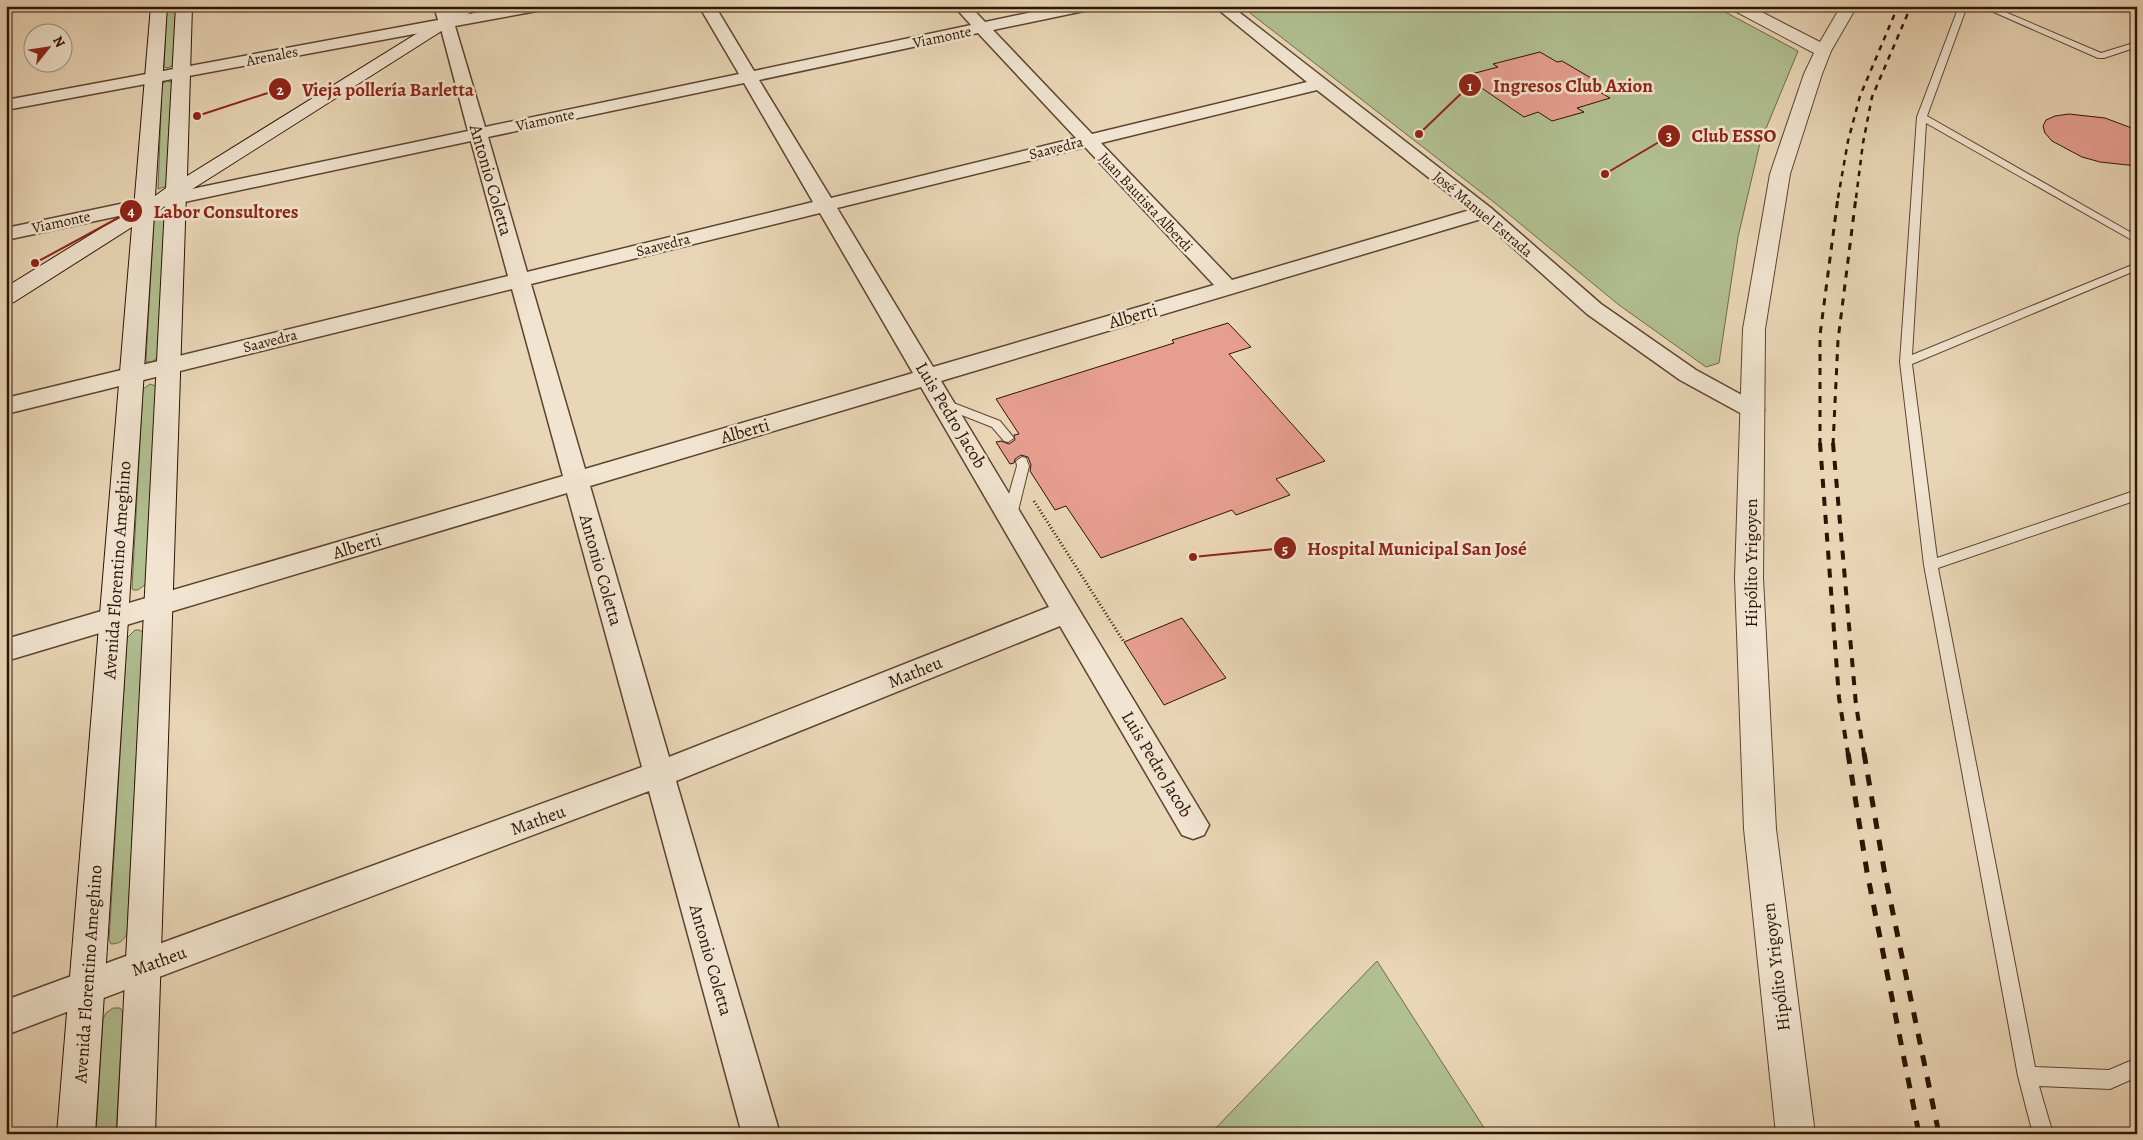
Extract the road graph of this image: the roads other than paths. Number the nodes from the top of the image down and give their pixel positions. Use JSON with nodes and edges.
{"nodes":[{"id":1,"x":159,"y":6,"type":"edge"},
{"id":2,"x":184,"y":6,"type":"edge"},
{"id":3,"x":473,"y":6,"type":"edge"},
{"id":4,"x":537,"y":6,"type":"edge"},
{"id":5,"x":706,"y":6,"type":"edge"},
{"id":6,"x":961,"y":6,"type":"edge"},
{"id":7,"x":1084,"y":6,"type":"edge"},
{"id":8,"x":1221,"y":6,"type":"edge"},
{"id":9,"x":1737,"y":6,"type":"edge"},
{"id":10,"x":1849,"y":6,"type":"edge"},
{"id":11,"x":1964,"y":6,"type":"edge"},
{"id":12,"x":1984,"y":6,"type":"edge"},
{"id":13,"x":444,"y":15,"type":"edge"},
{"id":14,"x":982,"y":28,"type":"junction"},
{"id":15,"x":2137,"y":44,"type":"edge"},
{"id":16,"x":1823,"y":51,"type":"junction"},
{"id":17,"x":182,"y":72,"type":"junction"},
{"id":18,"x":750,"y":77,"type":"junction"},
{"id":19,"x":155,"y":78,"type":"junction"},
{"id":20,"x":1319,"y":84,"type":"junction"},
{"id":21,"x":6,"y":105,"type":"edge"},
{"id":22,"x":1922,"y":117,"type":"junction"},
{"id":23,"x":478,"y":134,"type":"junction"},
{"id":24,"x":1088,"y":140,"type":"junction"},
{"id":25,"x":160,"y":201,"type":"junction"},
{"id":26,"x":826,"y":205,"type":"junction"},
{"id":27,"x":1484,"y":212,"type":"junction"},
{"id":28,"x":6,"y":234,"type":"edge"},
{"id":29,"x":2137,"y":240,"type":"edge"},
{"id":30,"x":2137,"y":266,"type":"edge"},
{"id":31,"x":519,"y":280,"type":"junction"},
{"id":32,"x":1228,"y":288,"type":"junction"},
{"id":33,"x":6,"y":298,"type":"edge"},
{"id":34,"x":1906,"y":362,"type":"junction"},
{"id":35,"x":169,"y":366,"type":"junction"},
{"id":36,"x":132,"y":375,"type":"junction"},
{"id":37,"x":928,"y":377,"type":"junction"},
{"id":38,"x":943,"y":403,"type":"junction"},
{"id":39,"x":6,"y":406,"type":"edge"},
{"id":40,"x":1752,"y":410,"type":"junction"},
{"id":41,"x":1008,"y":438,"type":"dead end"},
{"id":42,"x":1022,"y":461,"type":"dead end"},
{"id":43,"x":576,"y":481,"type":"junction"},
{"id":44,"x":2137,"y":495,"type":"edge"},
{"id":45,"x":1010,"y":516,"type":"junction"},
{"id":46,"x":1931,"y":565,"type":"junction"},
{"id":47,"x":159,"y":604,"type":"junction"},
{"id":48,"x":1066,"y":612,"type":"junction"},
{"id":49,"x":114,"y":618,"type":"junction"},
{"id":50,"x":6,"y":650,"type":"edge"},
{"id":51,"x":659,"y":774,"type":"junction"},
{"id":52,"x":1194,"y":825,"type":"dead end"},
{"id":53,"x":144,"y":967,"type":"junction"},
{"id":54,"x":87,"y":988,"type":"junction"},
{"id":55,"x":6,"y":1018,"type":"edge"},
{"id":56,"x":2137,"y":1067,"type":"edge"},
{"id":57,"x":2027,"y":1076,"type":"junction"},
{"id":58,"x":76,"y":1134,"type":"edge"},
{"id":59,"x":136,"y":1134,"type":"edge"},
{"id":60,"x":761,"y":1134,"type":"edge"},
{"id":61,"x":1796,"y":1134,"type":"edge"},
{"id":62,"x":2043,"y":1134,"type":"edge"}],
"edges":[{"from":1,"to":19,"type":"main road","name":"Avenida Florentino Ameghino"},
{"from":2,"to":17,"type":"main road","name":"Avenida Florentino Ameghino"},
{"from":3,"to":13,"type":"main road"},
{"from":4,"to":13,"type":"street","name":"Arenales"},
{"from":5,"to":18,"type":"street","name":"Luis Pedro Jacob"},
{"from":6,"to":14,"type":"street","name":"Juan Bautista Alberdi"},
{"from":7,"to":14,"type":"street","name":"Viamonte"},
{"from":8,"to":20,"type":"street","name":"José Manuel Estrada"},
{"from":9,"to":16,"type":"main road"},
{"from":10,"to":16,"type":"main road","name":"Hipólito Yrigoyen"},
{"from":11,"to":22,"type":"lane"},
{"from":12,"to":15,"type":"lane"},
{"from":13,"to":17,"type":"street","name":"Arenales"},
{"from":13,"to":23,"type":"street","name":"Antonio Coletta"},
{"from":13,"to":25,"type":"main road"},
{"from":14,"to":18,"type":"street","name":"Viamonte"},
{"from":14,"to":24,"type":"street","name":"Juan Bautista Alberdi"},
{"from":16,"to":40,"type":"main road","name":"Hipólito Yrigoyen"},
{"from":17,"to":19,"type":"street","name":"Arenales"},
{"from":17,"to":25,"type":"main road","name":"Avenida Florentino Ameghino"},
{"from":18,"to":23,"type":"street","name":"Viamonte"},
{"from":18,"to":26,"type":"street","name":"Luis Pedro Jacob"},
{"from":19,"to":21,"type":"street","name":"Arenales"},
{"from":19,"to":25,"type":"main road","name":"Avenida Florentino Ameghino"},
{"from":20,"to":24,"type":"street","name":"Saavedra"},
{"from":20,"to":27,"type":"street","name":"José Manuel Estrada"},
{"from":22,"to":29,"type":"lane"},
{"from":22,"to":34,"type":"lane"},
{"from":23,"to":25,"type":"street","name":"Viamonte"},
{"from":23,"to":31,"type":"street","name":"Antonio Coletta"},
{"from":24,"to":26,"type":"street","name":"Saavedra"},
{"from":24,"to":32,"type":"street","name":"Juan Bautista Alberdi"},
{"from":25,"to":28,"type":"street","name":"Viamonte"},
{"from":25,"to":33,"type":"main road"},
{"from":25,"to":35,"type":"main road","name":"Avenida Florentino Ameghino"},
{"from":25,"to":36,"type":"main road","name":"Avenida Florentino Ameghino"},
{"from":26,"to":31,"type":"street","name":"Saavedra"},
{"from":26,"to":37,"type":"street","name":"Luis Pedro Jacob"},
{"from":27,"to":32,"type":"street","name":"Alberti"},
{"from":27,"to":40,"type":"street","name":"José Manuel Estrada"},
{"from":30,"to":34,"type":"lane"},
{"from":31,"to":35,"type":"street","name":"Saavedra"},
{"from":31,"to":43,"type":"street","name":"Antonio Coletta"},
{"from":32,"to":37,"type":"street","name":"Alberti"},
{"from":34,"to":46,"type":"lane"},
{"from":35,"to":36,"type":"street","name":"Saavedra"},
{"from":35,"to":47,"type":"main road","name":"Avenida Florentino Ameghino"},
{"from":36,"to":39,"type":"street","name":"Saavedra"},
{"from":36,"to":49,"type":"main road","name":"Avenida Florentino Ameghino"},
{"from":37,"to":38,"type":"street","name":"Luis Pedro Jacob"},
{"from":37,"to":43,"type":"street","name":"Alberti"},
{"from":38,"to":41,"type":"lane"},
{"from":38,"to":45,"type":"street","name":"Luis Pedro Jacob"},
{"from":40,"to":61,"type":"main road","name":"Hipólito Yrigoyen"},
{"from":42,"to":45,"type":"lane"},
{"from":43,"to":47,"type":"street","name":"Alberti"},
{"from":43,"to":51,"type":"street","name":"Antonio Coletta"},
{"from":44,"to":46,"type":"lane"},
{"from":45,"to":48,"type":"street","name":"Luis Pedro Jacob"},
{"from":46,"to":57,"type":"lane"},
{"from":47,"to":49,"type":"street","name":"Alberti"},
{"from":47,"to":53,"type":"main road","name":"Avenida Florentino Ameghino"},
{"from":48,"to":51,"type":"street","name":"Matheu"},
{"from":48,"to":52,"type":"street","name":"Luis Pedro Jacob"},
{"from":49,"to":50,"type":"street","name":"Alberti"},
{"from":49,"to":54,"type":"main road","name":"Avenida Florentino Ameghino"},
{"from":51,"to":53,"type":"street","name":"Matheu"},
{"from":51,"to":60,"type":"street","name":"Antonio Coletta"},
{"from":53,"to":54,"type":"street","name":"Matheu"},
{"from":53,"to":59,"type":"main road","name":"Avenida Florentino Ameghino"},
{"from":54,"to":55,"type":"street","name":"Matheu"},
{"from":54,"to":58,"type":"main road","name":"Avenida Florentino Ameghino"},
{"from":56,"to":57,"type":"lane"},
{"from":57,"to":62,"type":"lane"}]}
